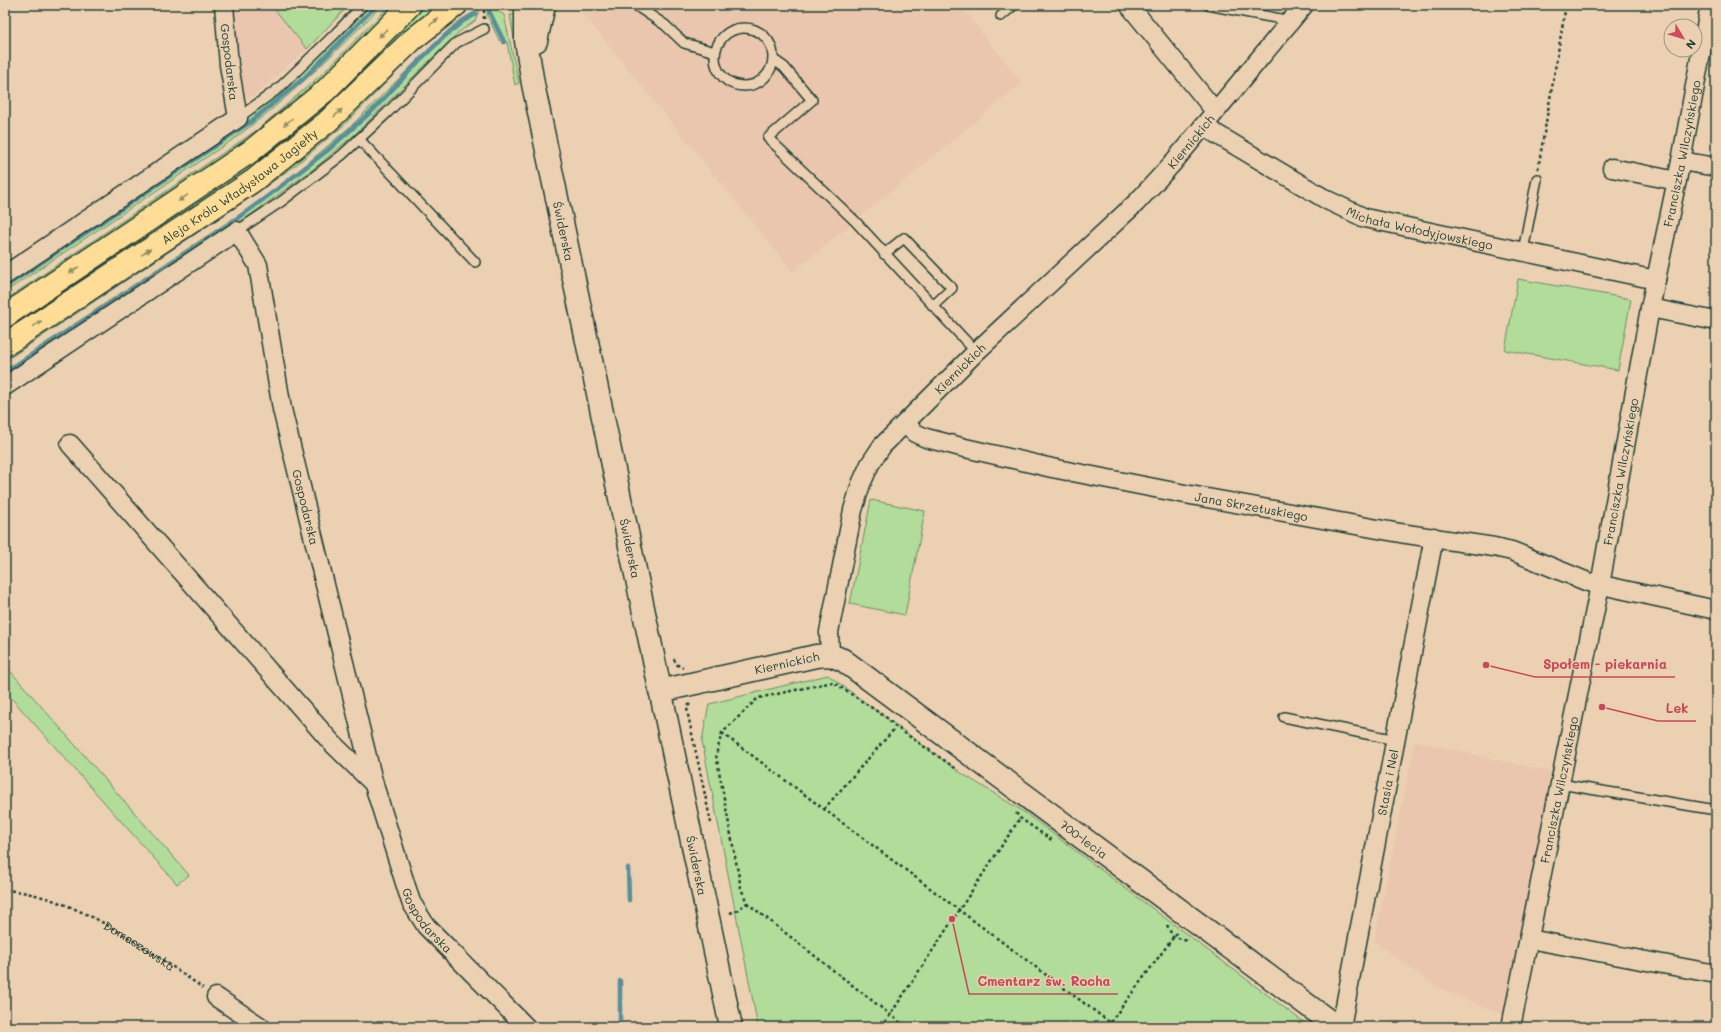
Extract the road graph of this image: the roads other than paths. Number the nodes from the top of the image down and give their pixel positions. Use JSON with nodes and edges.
{"nodes":[{"id":1,"x":224,"y":5,"type":"edge"},
{"id":2,"x":362,"y":5,"type":"edge"},
{"id":3,"x":410,"y":5,"type":"edge"},
{"id":4,"x":456,"y":5,"type":"edge"},
{"id":5,"x":526,"y":5,"type":"edge"},
{"id":6,"x":544,"y":5,"type":"edge"},
{"id":7,"x":636,"y":5,"type":"edge"},
{"id":8,"x":1014,"y":5,"type":"edge"},
{"id":9,"x":1129,"y":5,"type":"edge"},
{"id":10,"x":1208,"y":5,"type":"edge"},
{"id":11,"x":1304,"y":5,"type":"edge"},
{"id":12,"x":1710,"y":5,"type":"edge"},
{"id":13,"x":1001,"y":16,"type":"dead end"},
{"id":14,"x":1291,"y":21,"type":"junction"},
{"id":15,"x":484,"y":29,"type":"dead end"},
{"id":16,"x":715,"y":52,"type":"junction"},
{"id":17,"x":774,"y":60,"type":"junction"},
{"id":18,"x":531,"y":70,"type":"junction"},
{"id":19,"x":1215,"y":111,"type":"junction"},
{"id":20,"x":238,"y":118,"type":"junction"},
{"id":21,"x":1203,"y":126,"type":"junction"},
{"id":22,"x":359,"y":139,"type":"junction"},
{"id":23,"x":1681,"y":160,"type":"junction"},
{"id":24,"x":1716,"y":167,"type":"edge"},
{"id":25,"x":1612,"y":168,"type":"dead end"},
{"id":26,"x":1536,"y":179,"type":"road end"},
{"id":27,"x":1677,"y":181,"type":"junction"},
{"id":28,"x":237,"y":231,"type":"junction"},
{"id":29,"x":1523,"y":251,"type":"junction"},
{"id":30,"x":884,"y":254,"type":"junction"},
{"id":31,"x":475,"y":262,"type":"dead end"},
{"id":32,"x":5,"y":275,"type":"edge"},
{"id":33,"x":1656,"y":280,"type":"junction"},
{"id":34,"x":933,"y":306,"type":"junction"},
{"id":35,"x":1650,"y":308,"type":"junction"},
{"id":36,"x":5,"y":316,"type":"edge"},
{"id":37,"x":1716,"y":321,"type":"edge"},
{"id":38,"x":5,"y":346,"type":"edge"},
{"id":39,"x":976,"y":352,"type":"junction"},
{"id":40,"x":5,"y":386,"type":"edge"},
{"id":41,"x":905,"y":424,"type":"junction"},
{"id":42,"x":70,"y":444,"type":"dead end"},
{"id":43,"x":1434,"y":537,"type":"junction"},
{"id":44,"x":1600,"y":585,"type":"junction"},
{"id":45,"x":1716,"y":610,"type":"edge"},
{"id":46,"x":830,"y":655,"type":"junction"},
{"id":47,"x":660,"y":691,"type":"junction"},
{"id":48,"x":1284,"y":717,"type":"dead end"},
{"id":49,"x":1396,"y":740,"type":"junction"},
{"id":50,"x":1560,"y":784,"type":"junction"},
{"id":51,"x":374,"y":785,"type":"junction"},
{"id":52,"x":1710,"y":809,"type":"dead end"},
{"id":53,"x":1529,"y":939,"type":"junction"},
{"id":54,"x":1716,"y":974,"type":"edge"},
{"id":55,"x":216,"y":997,"type":"road end"},
{"id":56,"x":261,"y":1027,"type":"edge"},
{"id":57,"x":526,"y":1027,"type":"edge"},
{"id":58,"x":732,"y":1027,"type":"edge"},
{"id":59,"x":1336,"y":1027,"type":"edge"},
{"id":60,"x":1341,"y":1027,"type":"edge"},
{"id":61,"x":1511,"y":1027,"type":"edge"}],
"edges":[{"from":1,"to":20,"type":"street","name":"Gospodarska"},
{"from":2,"to":20,"type":"lane"},
{"from":3,"to":36,"type":"main road","name":"Aleja Króla Władysława Jagiełły","one_way":true},
{"from":38,"to":4,"type":"main road","name":"Aleja Króla Władysława Jagiełły","one_way":true},
{"from":5,"to":18,"type":"main road","name":"Świderska"},
{"from":6,"to":18,"type":"main road","name":"Świderska"},
{"from":7,"to":16,"type":"lane"},
{"from":8,"to":13,"type":"lane"},
{"from":9,"to":19,"type":"street"},
{"from":10,"to":14,"type":"lane"},
{"from":11,"to":14,"type":"street","name":"Kiernickich"},
{"from":12,"to":23,"type":"street","name":"Franciszka Wilczyńskiego"},
{"from":14,"to":19,"type":"street","name":"Kiernickich"},
{"from":15,"to":22,"type":"lane"},
{"from":16,"to":17,"type":"lane"},
{"from":16,"to":17,"type":"lane"},
{"from":17,"to":30,"type":"lane"},
{"from":18,"to":47,"type":"main road","name":"Świderska"},
{"from":19,"to":21,"type":"street","name":"Kiernickich"},
{"from":20,"to":32,"type":"street"},
{"from":21,"to":29,"type":"street","name":"Michała Wołodyjowskiego"},
{"from":21,"to":39,"type":"street","name":"Kiernickich"},
{"from":22,"to":28,"type":"lane"},
{"from":22,"to":31,"type":"lane"},
{"from":23,"to":24,"type":"street"},
{"from":23,"to":27,"type":"street","name":"Franciszka Wilczyńskiego"},
{"from":25,"to":27,"type":"street"},
{"from":26,"to":29,"type":"lane"},
{"from":27,"to":33,"type":"street","name":"Franciszka Wilczyńskiego"},
{"from":28,"to":40,"type":"street"},
{"from":28,"to":51,"type":"street","name":"Gospodarska"},
{"from":29,"to":33,"type":"street","name":"Michała Wołodyjowskiego"},
{"from":30,"to":34,"type":"lane"},
{"from":30,"to":34,"type":"lane"},
{"from":33,"to":35,"type":"street","name":"Franciszka Wilczyńskiego"},
{"from":34,"to":39,"type":"lane"},
{"from":35,"to":37,"type":"street"},
{"from":35,"to":44,"type":"street","name":"Franciszka Wilczyńskiego"},
{"from":39,"to":41,"type":"street","name":"Kiernickich"},
{"from":41,"to":43,"type":"street","name":"Jana Skrzetuskiego"},
{"from":41,"to":46,"type":"street","name":"Kiernickich"},
{"from":42,"to":51,"type":"street","name":"Gospodarska"},
{"from":43,"to":44,"type":"street","name":"Jana Skrzetuskiego"},
{"from":43,"to":49,"type":"street","name":"Stasia i Nel"},
{"from":44,"to":45,"type":"street","name":"Jana Skrzetuskiego"},
{"from":44,"to":50,"type":"street","name":"Franciszka Wilczyńskiego"},
{"from":46,"to":47,"type":"main road","name":"Kiernickich"},
{"from":46,"to":59,"type":"main road","name":"700-lecia"},
{"from":47,"to":58,"type":"main road","name":"Świderska"},
{"from":48,"to":49,"type":"lane"},
{"from":49,"to":60,"type":"street","name":"Stasia i Nel"},
{"from":50,"to":52,"type":"lane"},
{"from":50,"to":53,"type":"street","name":"Franciszka Wilczyńskiego"},
{"from":51,"to":57,"type":"street","name":"Gospodarska"},
{"from":53,"to":54,"type":"street"},
{"from":53,"to":61,"type":"street","name":"Franciszka Wilczyńskiego"},
{"from":55,"to":56,"type":"street"}]}
